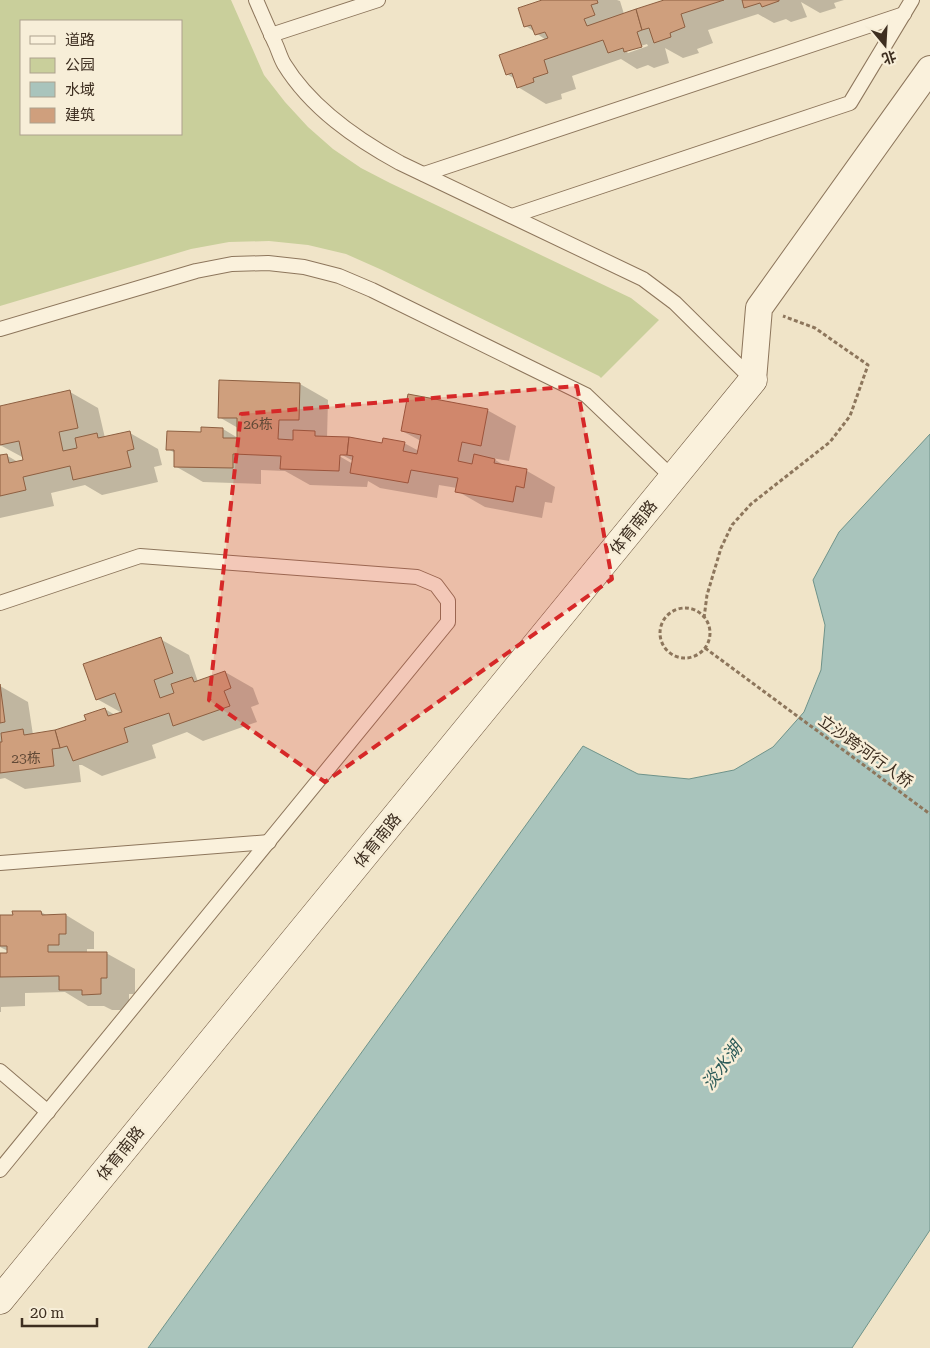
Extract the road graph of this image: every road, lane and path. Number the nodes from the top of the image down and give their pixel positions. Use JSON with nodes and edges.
{"nodes":[{"id":1,"x":256,"y":0,"type":"edge"},
{"id":2,"x":378,"y":0,"type":"edge"},
{"id":3,"x":912,"y":0,"type":"edge"},
{"id":4,"x":904,"y":14,"type":"junction"},
{"id":5,"x":271,"y":35,"type":"junction"},
{"id":6,"x":930,"y":69,"type":"edge"},
{"id":7,"x":424,"y":174,"type":"junction"},
{"id":8,"x":512,"y":216,"type":"junction"},
{"id":9,"x":759,"y":308,"type":"junction"},
{"id":10,"x":0,"y":329,"type":"edge"},
{"id":11,"x":753,"y":380,"type":"junction"},
{"id":12,"x":673,"y":478,"type":"junction"},
{"id":13,"x":0,"y":603,"type":"edge"},
{"id":14,"x":704,"y":618,"type":"junction"},
{"id":15,"x":705,"y":648,"type":"junction"},
{"id":16,"x":930,"y":814,"type":"edge"},
{"id":17,"x":269,"y":842,"type":"junction"},
{"id":18,"x":0,"y":863,"type":"edge"},
{"id":19,"x":0,"y":1071,"type":"edge"},
{"id":20,"x":48,"y":1112,"type":"junction"},
{"id":21,"x":0,"y":1170,"type":"edge"},
{"id":22,"x":0,"y":1300,"type":"edge"}],
"edges":[{"from":1,"to":5,"type":"lane"},
{"from":2,"to":5,"type":"lane"},
{"from":3,"to":4,"type":"lane"},
{"from":4,"to":7,"type":"lane"},
{"from":4,"to":8,"type":"lane"},
{"from":5,"to":7,"type":"lane"},
{"from":6,"to":9,"type":"street"},
{"from":7,"to":8,"type":"lane"},
{"from":8,"to":11,"type":"lane"},
{"from":9,"to":11,"type":"street"},
{"from":9,"to":14,"type":"path"},
{"from":10,"to":12,"type":"lane"},
{"from":11,"to":12,"type":"street","name":"体育南路"},
{"from":12,"to":22,"type":"street","name":"体育南路"},
{"from":13,"to":17,"type":"lane"},
{"from":14,"to":15,"type":"path"},
{"from":14,"to":15,"type":"path"},
{"from":15,"to":16,"type":"path","name":"立沙跨河行人桥"},
{"from":17,"to":18,"type":"lane"},
{"from":17,"to":20,"type":"lane"},
{"from":19,"to":20,"type":"lane"},
{"from":20,"to":21,"type":"lane"}]}
